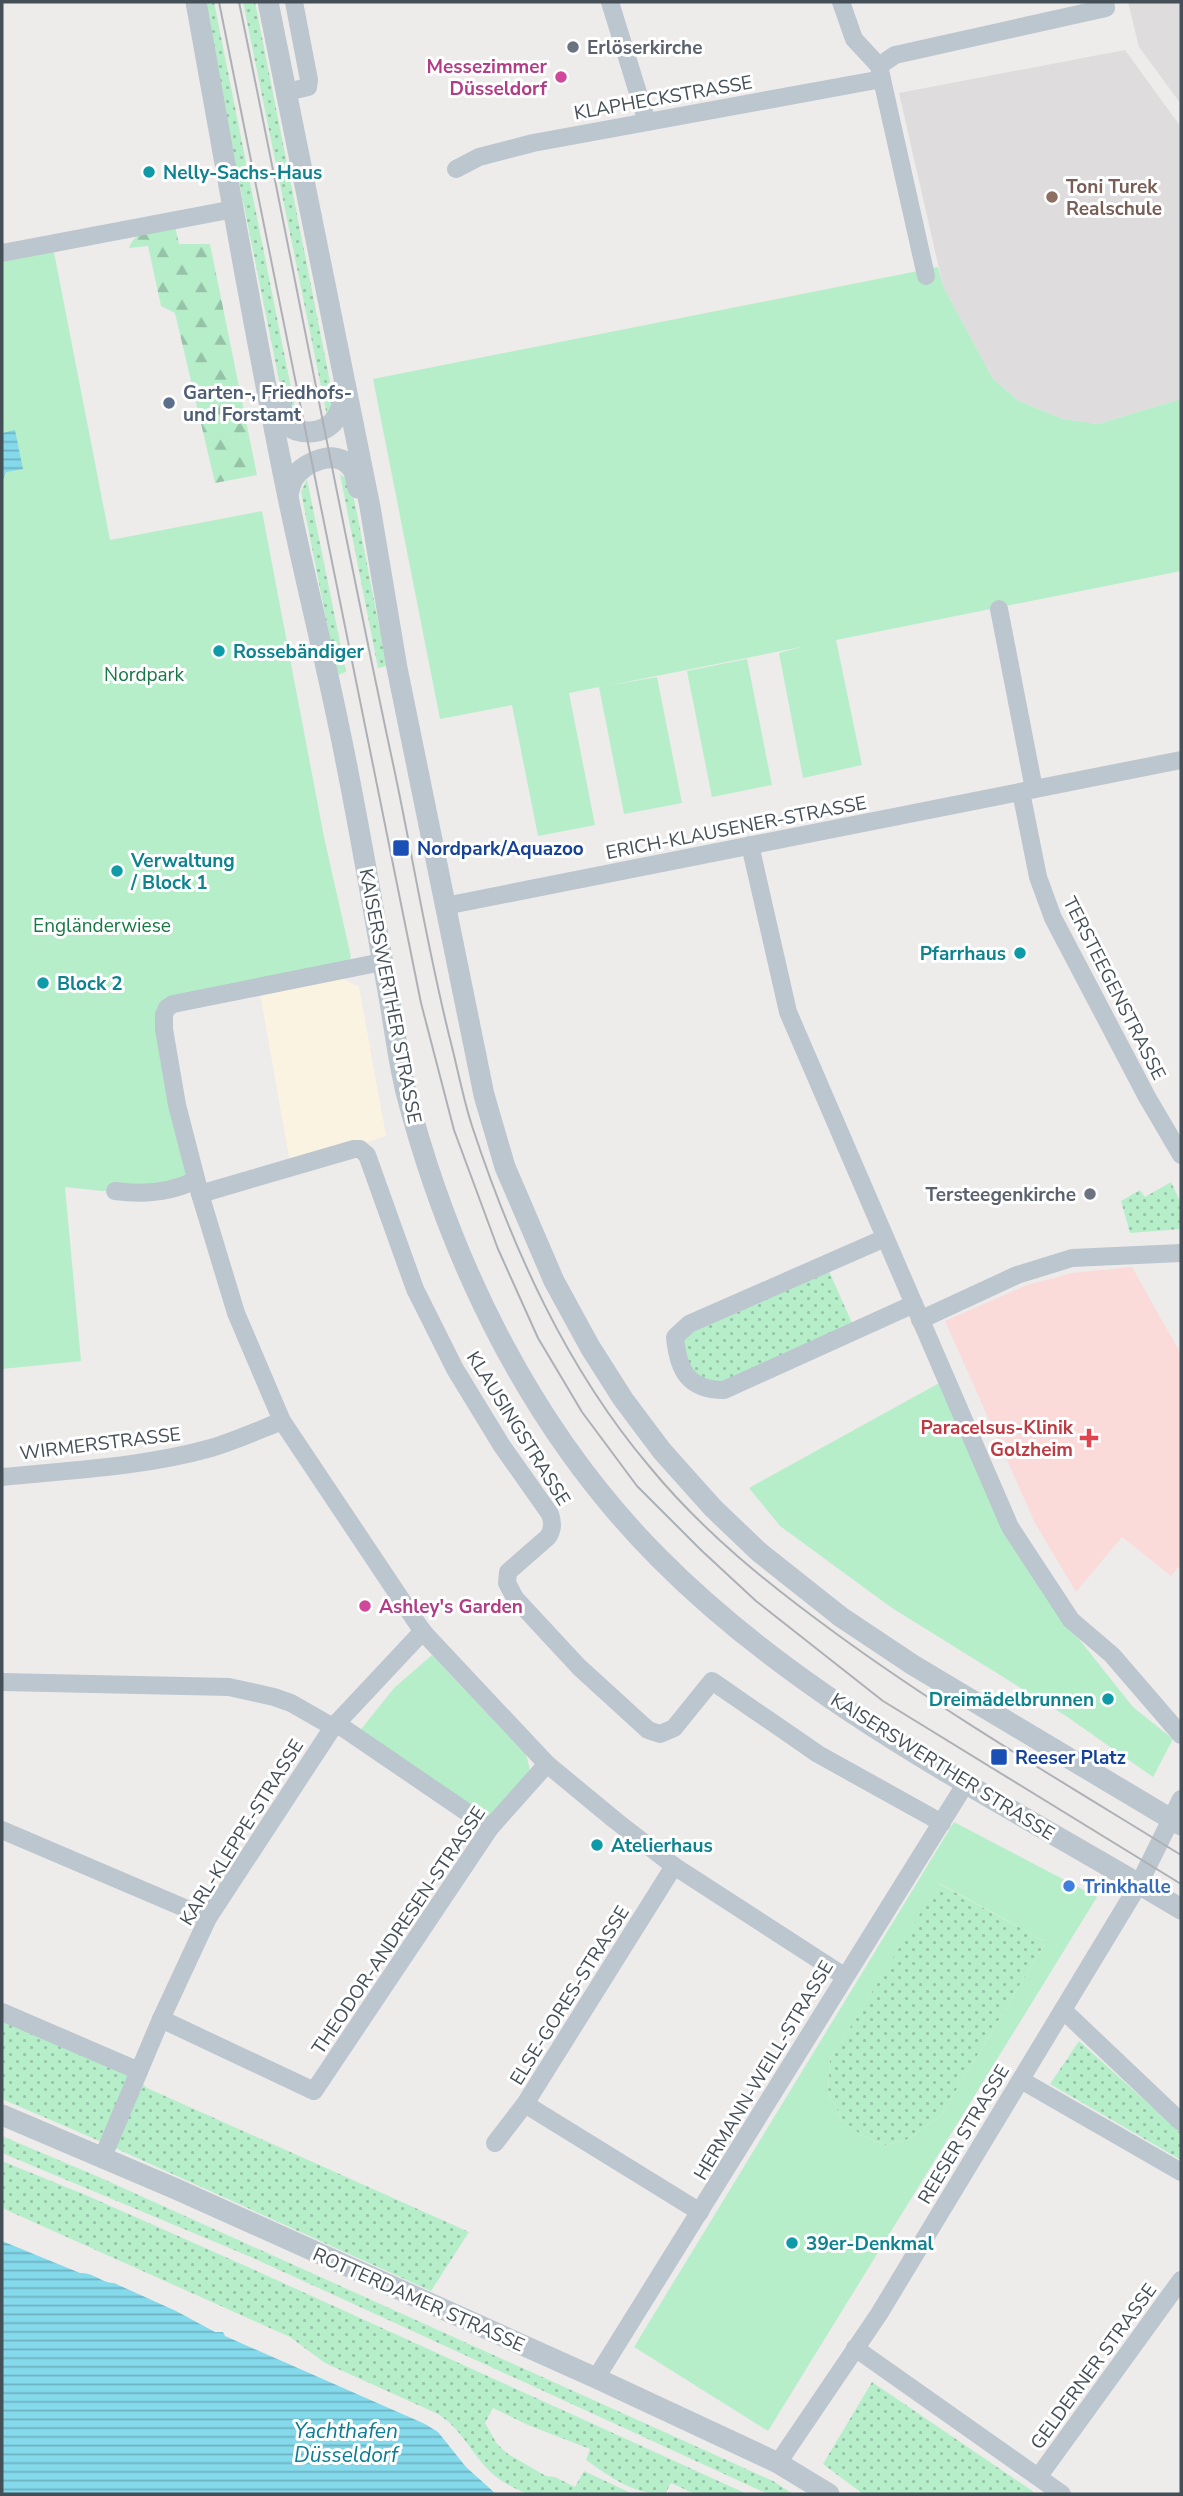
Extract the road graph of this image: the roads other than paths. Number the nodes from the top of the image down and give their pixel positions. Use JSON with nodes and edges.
{"nodes":[{"id":1,"x":196,"y":2,"type":"edge"},
{"id":2,"x":268,"y":2,"type":"edge"},
{"id":3,"x":294,"y":2,"type":"edge"},
{"id":4,"x":610,"y":2,"type":"edge"},
{"id":5,"x":841,"y":2,"type":"edge"},
{"id":6,"x":1105,"y":5,"type":"edge"},
{"id":7,"x":881,"y":72,"type":"junction"},
{"id":8,"x":287,"y":92,"type":"junction"},
{"id":9,"x":647,"y":122,"type":"junction"},
{"id":10,"x":456,"y":169,"type":"dead end"},
{"id":11,"x":234,"y":209,"type":"junction"},
{"id":12,"x":2,"y":253,"type":"edge"},
{"id":13,"x":926,"y":276,"type":"dead end"},
{"id":14,"x":346,"y":387,"type":"junction"},
{"id":15,"x":269,"y":394,"type":"junction"},
{"id":16,"x":288,"y":495,"type":"junction"},
{"id":17,"x":370,"y":507,"type":"junction"},
{"id":18,"x":999,"y":609,"type":"dead end"},
{"id":19,"x":1181,"y":760,"type":"edge"},
{"id":20,"x":1028,"y":790,"type":"junction"},
{"id":21,"x":750,"y":845,"type":"junction"},
{"id":22,"x":445,"y":906,"type":"junction"},
{"id":23,"x":382,"y":962,"type":"junction"},
{"id":24,"x":1181,"y":1155,"type":"edge"},
{"id":25,"x":198,"y":1187,"type":"junction"},
{"id":26,"x":115,"y":1191,"type":"dead end"},
{"id":27,"x":885,"y":1238,"type":"junction"},
{"id":28,"x":1181,"y":1253,"type":"edge"},
{"id":29,"x":917,"y":1312,"type":"junction"},
{"id":30,"x":282,"y":1422,"type":"junction"},
{"id":31,"x":2,"y":1476,"type":"edge"},
{"id":32,"x":423,"y":1631,"type":"junction"},
{"id":33,"x":2,"y":1682,"type":"edge"},
{"id":34,"x":335,"y":1725,"type":"junction"},
{"id":35,"x":1181,"y":1735,"type":"edge"},
{"id":36,"x":547,"y":1764,"type":"junction"},
{"id":37,"x":966,"y":1783,"type":"junction"},
{"id":38,"x":1181,"y":1799,"type":"edge"},
{"id":39,"x":1176,"y":1822,"type":"edge"},
{"id":40,"x":942,"y":1823,"type":"junction"},
{"id":41,"x":490,"y":1828,"type":"junction"},
{"id":42,"x":2,"y":1830,"type":"edge"},
{"id":43,"x":674,"y":1866,"type":"junction"},
{"id":44,"x":1139,"y":1884,"type":"junction"},
{"id":45,"x":1181,"y":1909,"type":"edge"},
{"id":46,"x":208,"y":1918,"type":"junction"},
{"id":47,"x":844,"y":1976,"type":"junction"},
{"id":48,"x":1063,"y":2010,"type":"junction"},
{"id":49,"x":2,"y":2012,"type":"edge"},
{"id":50,"x":161,"y":2019,"type":"junction"},
{"id":51,"x":139,"y":2071,"type":"junction"},
{"id":52,"x":1021,"y":2080,"type":"junction"},
{"id":53,"x":526,"y":2104,"type":"junction"},
{"id":54,"x":2,"y":2115,"type":"edge"},
{"id":55,"x":1181,"y":2122,"type":"edge"},
{"id":56,"x":495,"y":2143,"type":"dead end"},
{"id":57,"x":102,"y":2159,"type":"junction"},
{"id":58,"x":1181,"y":2172,"type":"edge"},
{"id":59,"x":700,"y":2212,"type":"junction"},
{"id":60,"x":1181,"y":2280,"type":"edge"},
{"id":61,"x":855,"y":2348,"type":"junction"},
{"id":62,"x":596,"y":2378,"type":"junction"},
{"id":63,"x":778,"y":2463,"type":"junction"},
{"id":64,"x":1039,"y":2476,"type":"junction"},
{"id":65,"x":829,"y":2494,"type":"edge"},
{"id":66,"x":1062,"y":2494,"type":"edge"}],
"edges":[{"from":1,"to":11,"type":"street","name":"KAISERSWERTHER STRASSE"},
{"from":2,"to":8,"type":"street"},
{"from":3,"to":8,"type":"street"},
{"from":4,"to":9,"type":"street"},
{"from":5,"to":7,"type":"street"},
{"from":6,"to":7,"type":"street","name":"KLAPHECKSTRASSE"},
{"from":7,"to":9,"type":"street","name":"KLAPHECKSTRASSE"},
{"from":7,"to":13,"type":"street"},
{"from":8,"to":14,"type":"street"},
{"from":9,"to":10,"type":"street","name":"KLAPHECKSTRASSE"},
{"from":11,"to":12,"type":"street"},
{"from":11,"to":15,"type":"street","name":"KAISERSWERTHER STRASSE"},
{"from":14,"to":15,"type":"street"},
{"from":14,"to":17,"type":"street"},
{"from":15,"to":16,"type":"street","name":"KAISERSWERTHER STRASSE"},
{"from":16,"to":17,"type":"street"},
{"from":16,"to":23,"type":"street","name":"KAISERSWERTHER STRASSE"},
{"from":17,"to":22,"type":"street"},
{"from":18,"to":20,"type":"street"},
{"from":19,"to":20,"type":"street","name":"ERICH-KLAUSENER-STRASSE"},
{"from":20,"to":21,"type":"street","name":"ERICH-KLAUSENER-STRASSE"},
{"from":20,"to":24,"type":"street","name":"TERSTEEGENSTRASSE"},
{"from":21,"to":22,"type":"street","name":"ERICH-KLAUSENER-STRASSE"},
{"from":21,"to":27,"type":"street"},
{"from":22,"to":39,"type":"street"},
{"from":23,"to":25,"type":"street"},
{"from":23,"to":37,"type":"street","name":"KAISERSWERTHER STRASSE"},
{"from":25,"to":26,"type":"street"},
{"from":25,"to":30,"type":"street"},
{"from":25,"to":40,"type":"street","name":"KLAUSINGSTRASSE"},
{"from":27,"to":29,"type":"street"},
{"from":27,"to":29,"type":"street"},
{"from":28,"to":29,"type":"street"},
{"from":29,"to":35,"type":"street"},
{"from":30,"to":31,"type":"street","name":"WIRMERSTRASSE"},
{"from":30,"to":32,"type":"street"},
{"from":32,"to":34,"type":"street","name":"KARL-KLEPPE-STRASSE"},
{"from":32,"to":36,"type":"street"},
{"from":33,"to":34,"type":"street"},
{"from":34,"to":41,"type":"street"},
{"from":34,"to":46,"type":"street","name":"KARL-KLEPPE-STRASSE"},
{"from":36,"to":41,"type":"street","name":"THEODOR-ANDRESEN-STRASSE"},
{"from":36,"to":43,"type":"street"},
{"from":37,"to":40,"type":"street","name":"HERMANN-WEILL-STRASSE"},
{"from":37,"to":44,"type":"street","name":"KAISERSWERTHER STRASSE"},
{"from":38,"to":39,"type":"street","name":"REESER STRASSE"},
{"from":39,"to":44,"type":"street","name":"REESER STRASSE"},
{"from":40,"to":47,"type":"street","name":"HERMANN-WEILL-STRASSE"},
{"from":41,"to":50,"type":"street","name":"THEODOR-ANDRESEN-STRASSE"},
{"from":42,"to":46,"type":"street"},
{"from":43,"to":47,"type":"street"},
{"from":43,"to":53,"type":"street","name":"ELSE-GORES-STRASSE"},
{"from":44,"to":45,"type":"street","name":"KAISERSWERTHER STRASSE"},
{"from":44,"to":48,"type":"street","name":"REESER STRASSE"},
{"from":46,"to":50,"type":"street","name":"KARL-KLEPPE-STRASSE"},
{"from":47,"to":59,"type":"street","name":"HERMANN-WEILL-STRASSE"},
{"from":48,"to":52,"type":"street","name":"REESER STRASSE"},
{"from":48,"to":55,"type":"street"},
{"from":49,"to":51,"type":"street"},
{"from":50,"to":51,"type":"street","name":"KARL-KLEPPE-STRASSE"},
{"from":51,"to":57,"type":"street","name":"KARL-KLEPPE-STRASSE"},
{"from":52,"to":58,"type":"street"},
{"from":52,"to":61,"type":"street","name":"REESER STRASSE"},
{"from":53,"to":56,"type":"street","name":"ELSE-GORES-STRASSE"},
{"from":53,"to":59,"type":"street"},
{"from":54,"to":57,"type":"street","name":"ROTTERDAMER STRASSE"},
{"from":57,"to":62,"type":"street","name":"ROTTERDAMER STRASSE"},
{"from":59,"to":62,"type":"street","name":"HERMANN-WEILL-STRASSE"},
{"from":60,"to":64,"type":"street","name":"GELDERNER STRASSE"},
{"from":61,"to":63,"type":"street","name":"REESER STRASSE"},
{"from":61,"to":64,"type":"street"},
{"from":62,"to":63,"type":"street","name":"ROTTERDAMER STRASSE"},
{"from":63,"to":65,"type":"street","name":"ROTTERDAMER STRASSE"},
{"from":64,"to":66,"type":"street"}]}
